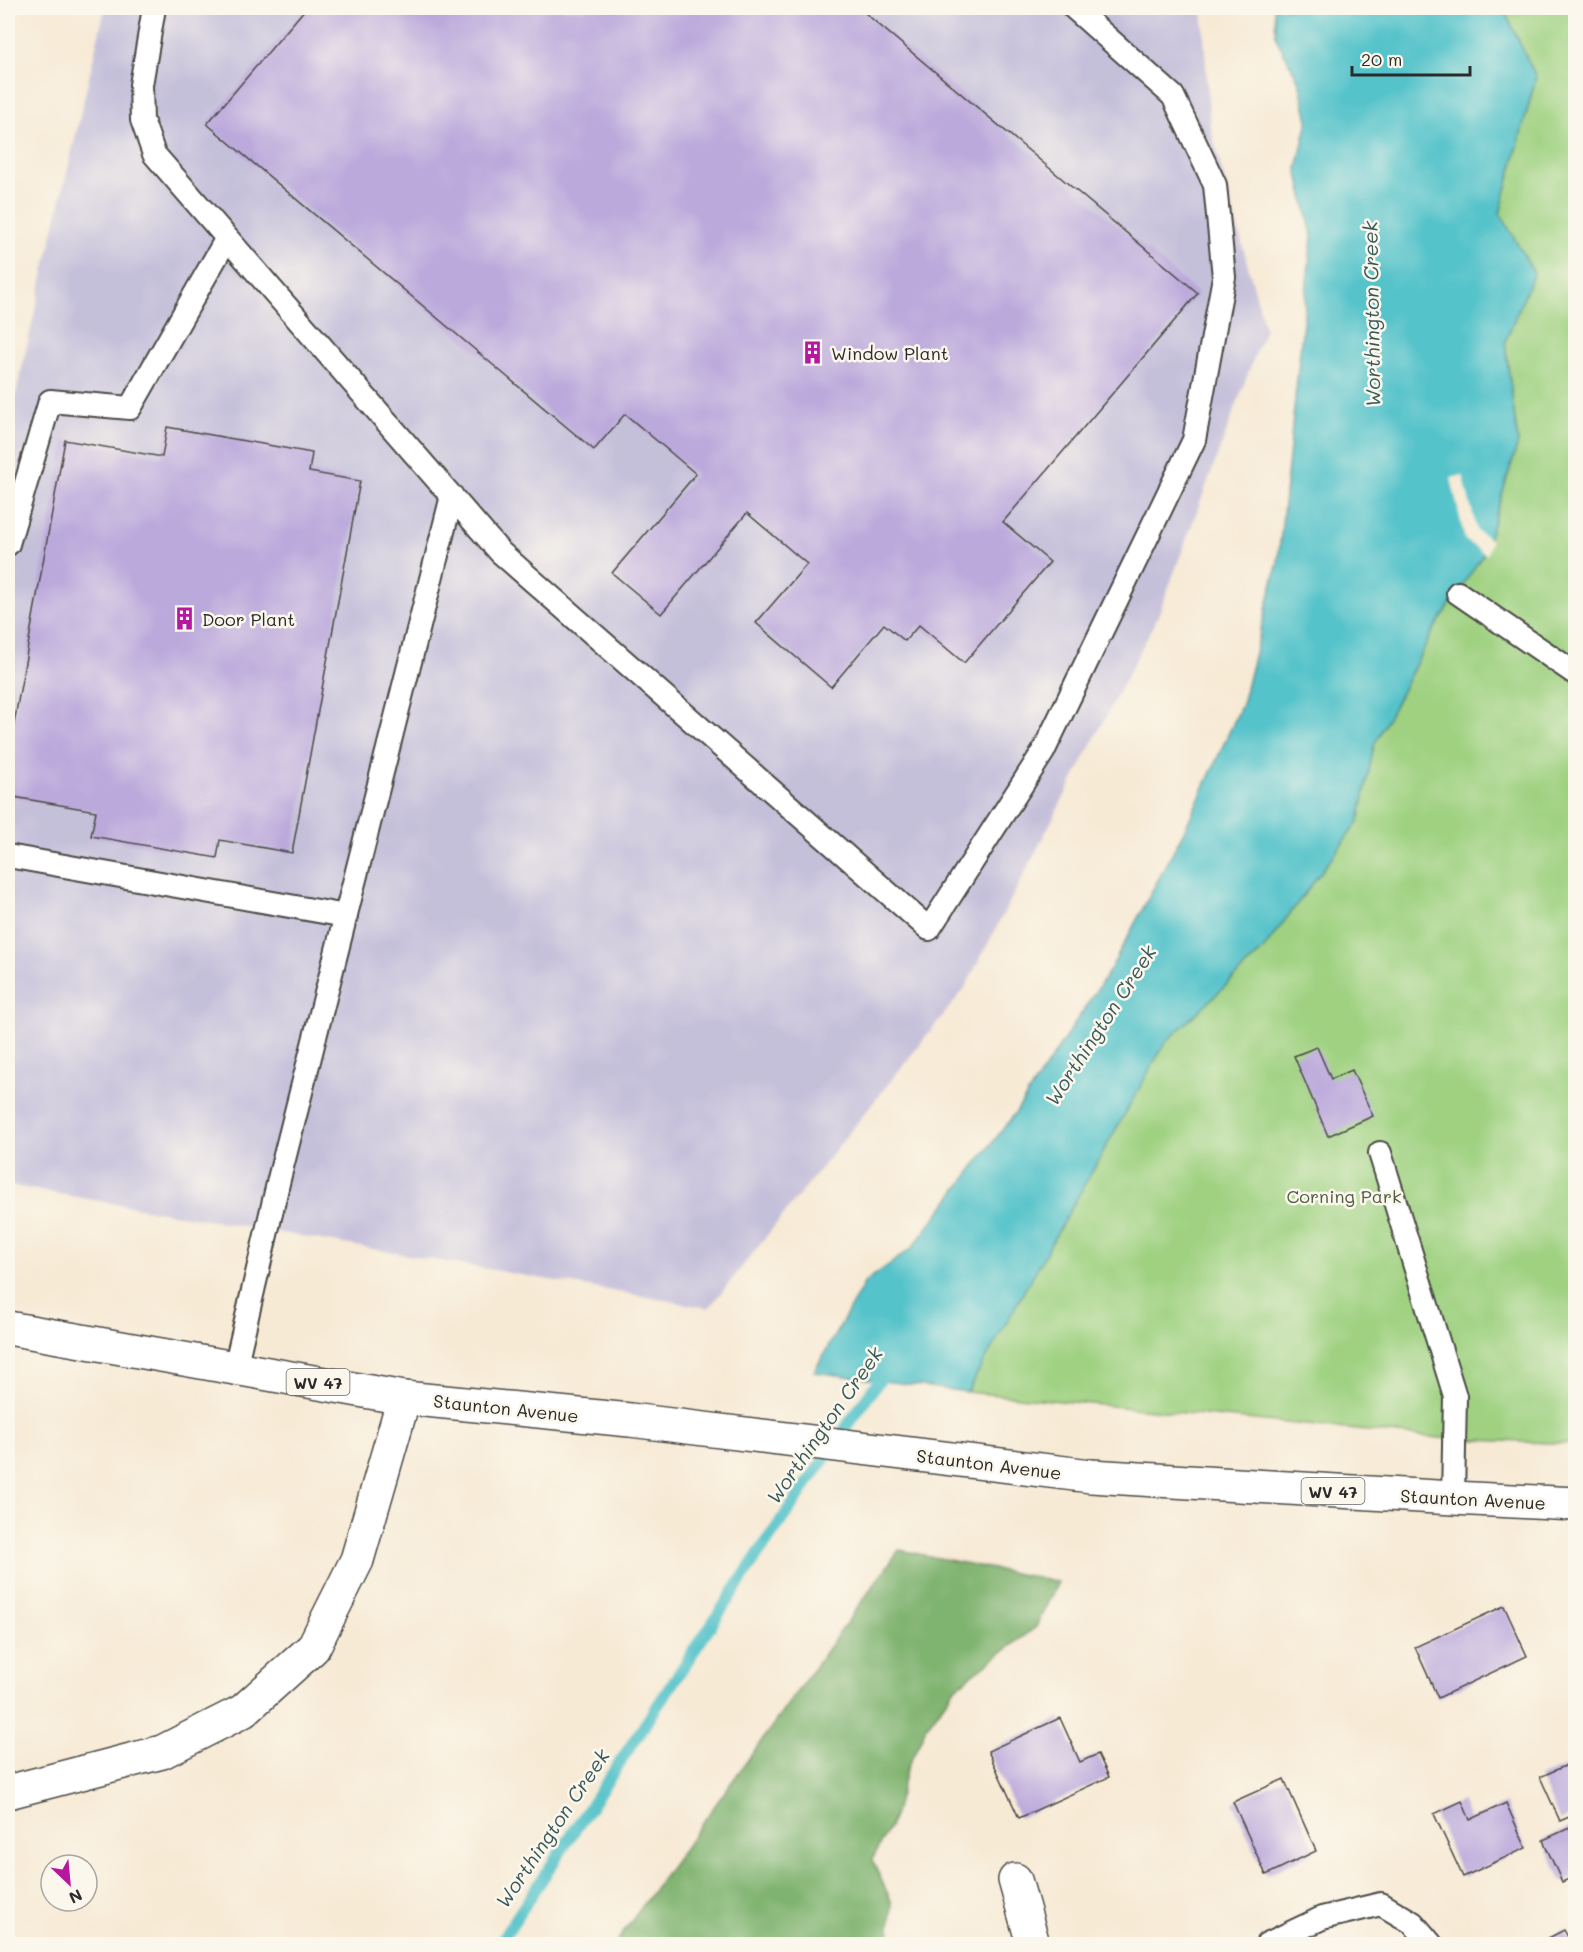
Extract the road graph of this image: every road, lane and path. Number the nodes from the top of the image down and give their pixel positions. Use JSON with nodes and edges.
{"nodes":[{"id":1,"x":154,"y":8,"type":"edge"},
{"id":2,"x":1074,"y":8,"type":"edge"},
{"id":3,"x":227,"y":238,"type":"junction"},
{"id":4,"x":452,"y":496,"type":"junction"},
{"id":5,"x":8,"y":544,"type":"edge"},
{"id":6,"x":1458,"y":593,"type":"dead end"},
{"id":7,"x":1575,"y":674,"type":"edge"},
{"id":8,"x":8,"y":856,"type":"edge"},
{"id":9,"x":346,"y":916,"type":"junction"},
{"id":10,"x":1380,"y":1153,"type":"dead end"},
{"id":11,"x":8,"y":1328,"type":"edge"},
{"id":12,"x":235,"y":1368,"type":"junction"},
{"id":13,"x":404,"y":1398,"type":"junction"},
{"id":14,"x":1453,"y":1498,"type":"junction"},
{"id":15,"x":1575,"y":1504,"type":"edge"},
{"id":16,"x":8,"y":1792,"type":"edge"},
{"id":17,"x":1015,"y":1880,"type":"dead end"},
{"id":18,"x":1033,"y":1944,"type":"edge"},
{"id":19,"x":1267,"y":1944,"type":"edge"},
{"id":20,"x":1431,"y":1944,"type":"edge"}],
"edges":[{"from":1,"to":3,"type":"lane"},
{"from":2,"to":4,"type":"lane"},
{"from":3,"to":4,"type":"lane"},
{"from":3,"to":5,"type":"lane"},
{"from":4,"to":9,"type":"lane"},
{"from":6,"to":7,"type":"lane"},
{"from":8,"to":9,"type":"lane"},
{"from":9,"to":12,"type":"lane"},
{"from":10,"to":14,"type":"lane"},
{"from":11,"to":12,"type":"main road","name":"Staunton Avenue","number":"WV 47"},
{"from":12,"to":13,"type":"main road","name":"Staunton Avenue","number":"WV 47"},
{"from":13,"to":14,"type":"main road","name":"Staunton Avenue","number":"WV 47"},
{"from":13,"to":16,"type":"main road"},
{"from":14,"to":15,"type":"main road","name":"Staunton Avenue","number":"WV 47"},
{"from":17,"to":18,"type":"main road"},
{"from":19,"to":20,"type":"lane"}]}
